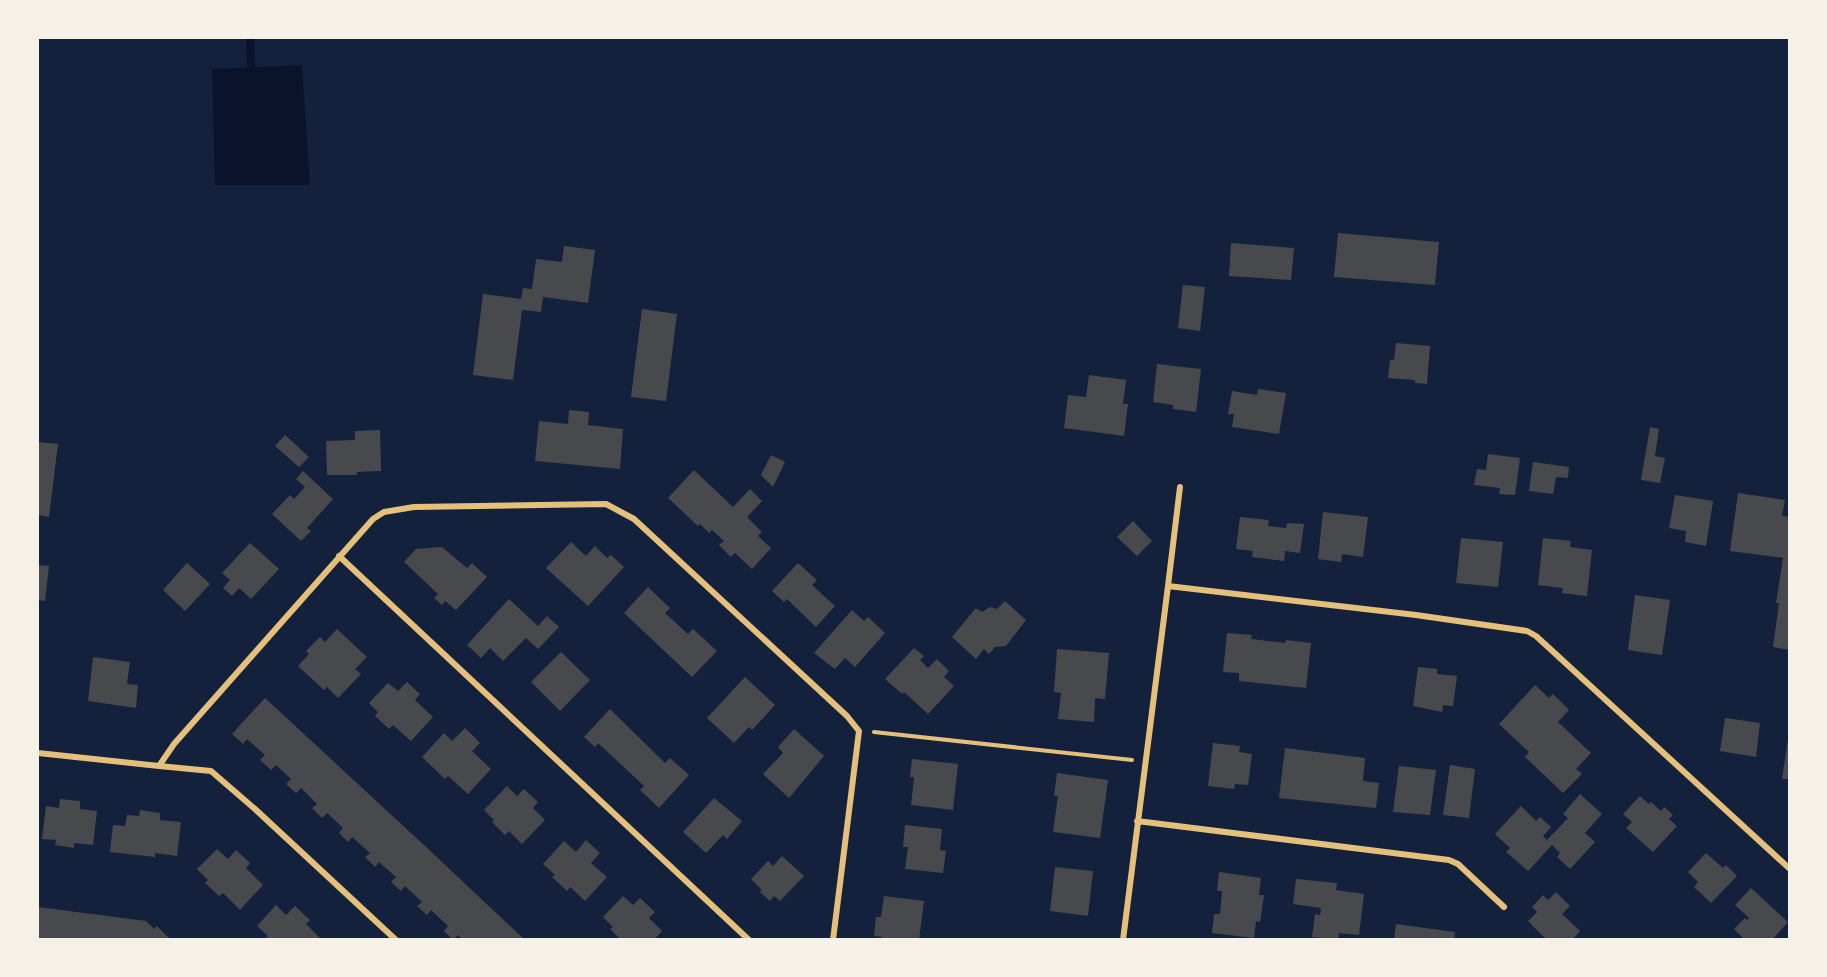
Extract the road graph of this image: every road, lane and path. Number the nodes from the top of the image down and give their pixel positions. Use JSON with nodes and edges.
{"nodes":[{"id":1,"x":1180,"y":487,"type":"dead end"},
{"id":2,"x":339,"y":556,"type":"junction"},
{"id":3,"x":1168,"y":586,"type":"junction"},
{"id":4,"x":859,"y":731,"type":"junction"},
{"id":5,"x":38,"y":753,"type":"edge"},
{"id":6,"x":1145,"y":761,"type":"junction"},
{"id":7,"x":159,"y":766,"type":"junction"},
{"id":8,"x":1137,"y":821,"type":"junction"},
{"id":9,"x":1790,"y":869,"type":"edge"},
{"id":10,"x":1504,"y":907,"type":"dead end"},
{"id":11,"x":396,"y":939,"type":"edge"},
{"id":12,"x":749,"y":939,"type":"edge"},
{"id":13,"x":833,"y":939,"type":"edge"},
{"id":14,"x":1123,"y":939,"type":"edge"}],
"edges":[{"from":1,"to":3,"type":"street"},
{"from":2,"to":4,"type":"street"},
{"from":2,"to":7,"type":"street"},
{"from":2,"to":12,"type":"street"},
{"from":3,"to":6,"type":"street"},
{"from":3,"to":9,"type":"street"},
{"from":4,"to":6,"type":"path"},
{"from":4,"to":13,"type":"street"},
{"from":5,"to":7,"type":"street"},
{"from":6,"to":8,"type":"street"},
{"from":7,"to":11,"type":"street"},
{"from":8,"to":10,"type":"street"},
{"from":8,"to":14,"type":"street"}]}
